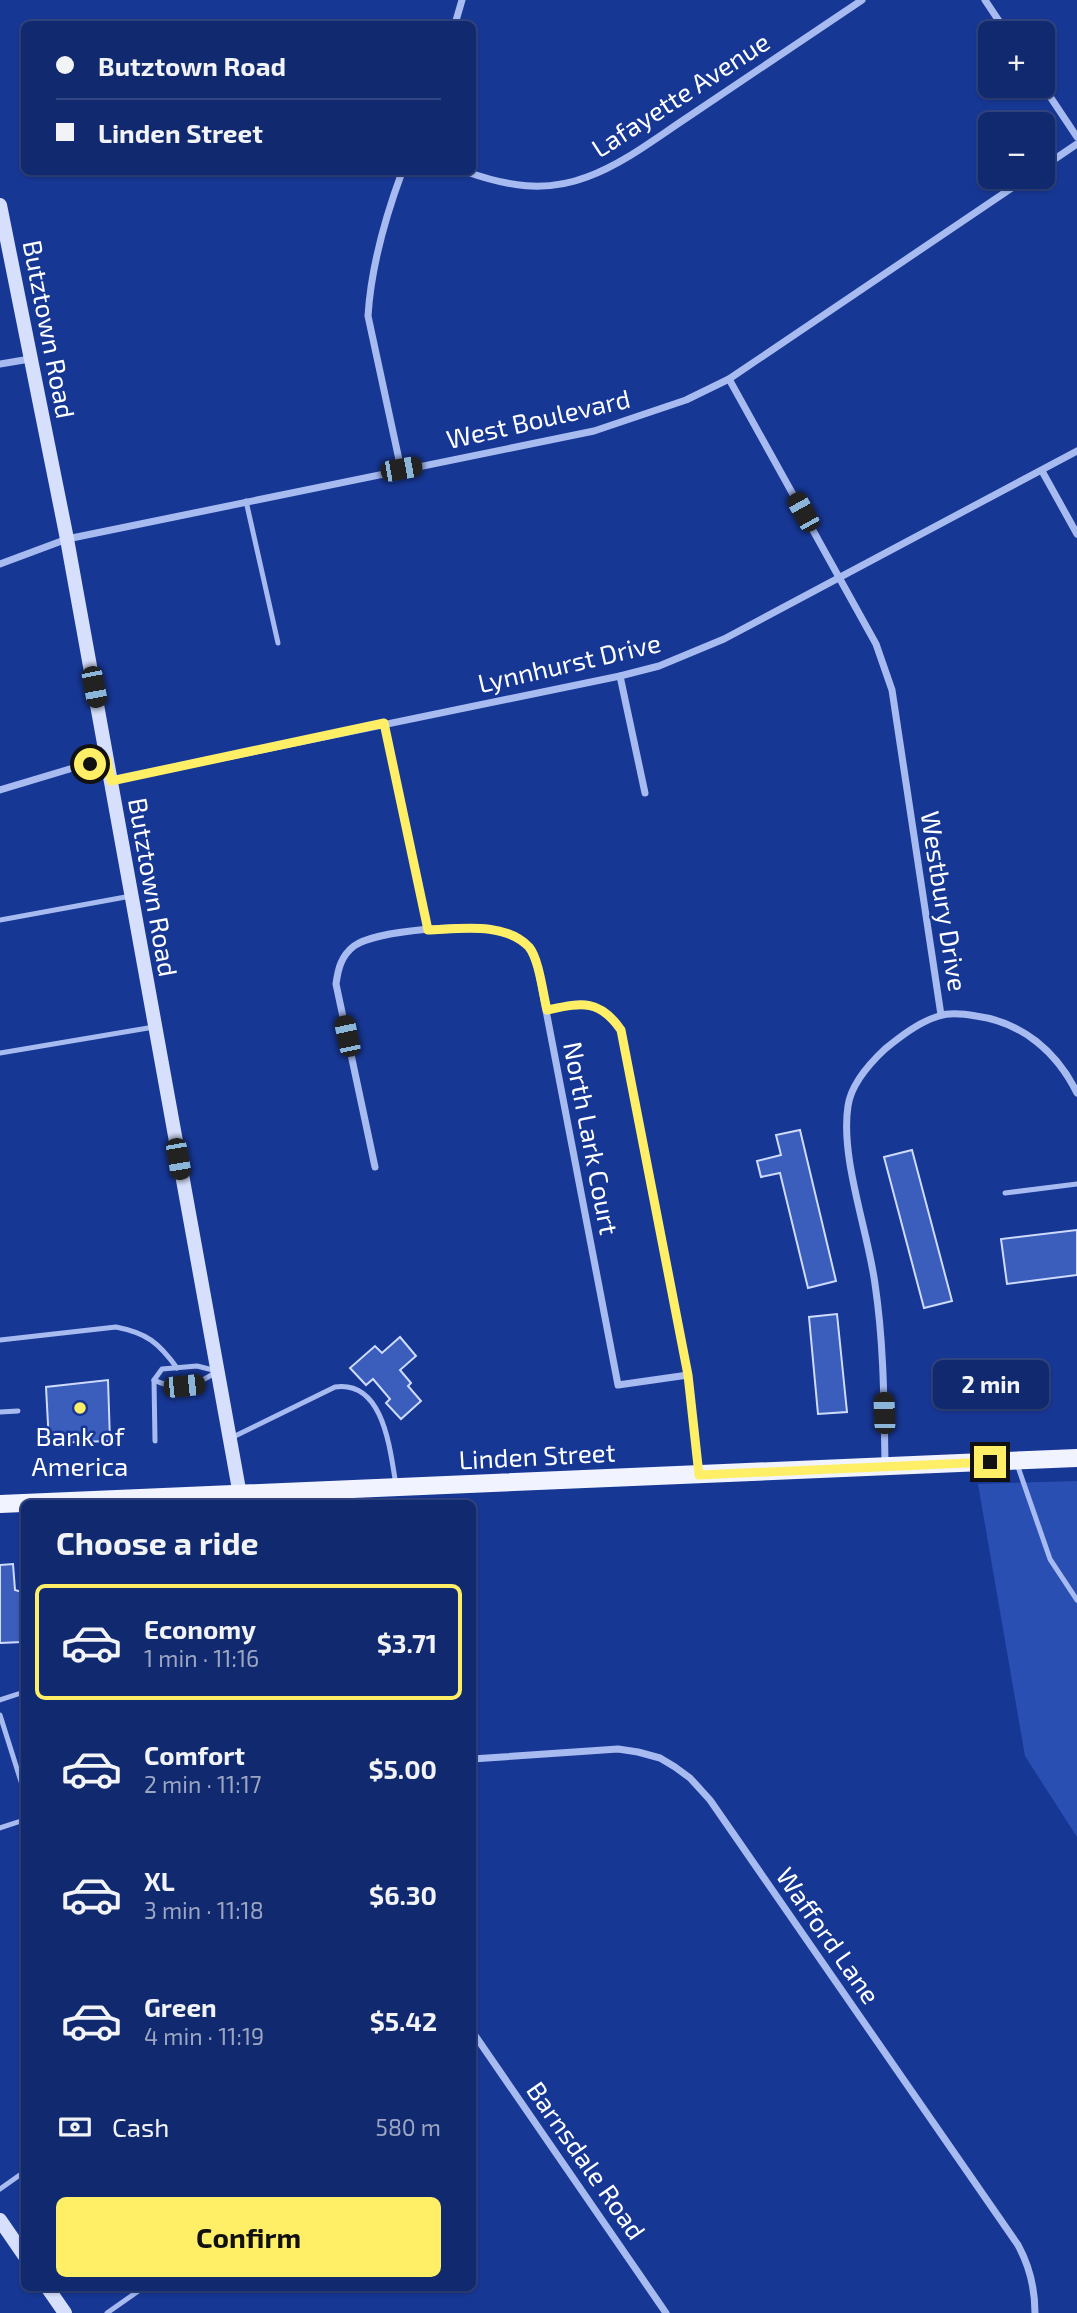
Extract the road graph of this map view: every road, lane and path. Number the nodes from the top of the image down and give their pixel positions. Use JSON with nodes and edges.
{"nodes":[{"id":1,"x":462,"y":0,"type":"edge"},
{"id":2,"x":862,"y":0,"type":"edge"},
{"id":3,"x":985,"y":0,"type":"edge"},
{"id":4,"x":456,"y":21,"type":"edge"},
{"id":5,"x":999,"y":21,"type":"edge"},
{"id":6,"x":1050,"y":98,"type":"edge"},
{"id":7,"x":1077,"y":137,"type":"edge"},
{"id":8,"x":1077,"y":144,"type":"edge"},
{"id":9,"x":1055,"y":159,"type":"edge"},
{"id":10,"x":401,"y":175,"type":"edge"},
{"id":11,"x":476,"y":175,"type":"edge"},
{"id":12,"x":1010,"y":189,"type":"edge"},
{"id":13,"x":0,"y":205,"type":"edge"},
{"id":14,"x":31,"y":359,"type":"junction"},
{"id":15,"x":0,"y":365,"type":"edge"},
{"id":16,"x":729,"y":379,"type":"junction"},
{"id":17,"x":1077,"y":451,"type":"edge"},
{"id":18,"x":401,"y":469,"type":"junction"},
{"id":19,"x":1042,"y":471,"type":"junction"},
{"id":20,"x":246,"y":501,"type":"junction"},
{"id":21,"x":1077,"y":534,"type":"edge"},
{"id":22,"x":67,"y":539,"type":"junction"},
{"id":23,"x":0,"y":564,"type":"edge"},
{"id":24,"x":840,"y":578,"type":"junction"},
{"id":25,"x":278,"y":643,"type":"dead end"},
{"id":26,"x":620,"y":676,"type":"junction"},
{"id":27,"x":384,"y":723,"type":"junction"},
{"id":28,"x":107,"y":760,"type":"junction"},
{"id":29,"x":111,"y":781,"type":"junction"},
{"id":30,"x":0,"y":790,"type":"edge"},
{"id":31,"x":645,"y":793,"type":"dead end"},
{"id":32,"x":131,"y":895,"type":"junction"},
{"id":33,"x":0,"y":920,"type":"edge"},
{"id":34,"x":428,"y":930,"type":"junction"},
{"id":35,"x":547,"y":1010,"type":"junction"},
{"id":36,"x":941,"y":1015,"type":"junction"},
{"id":37,"x":154,"y":1027,"type":"junction"},
{"id":38,"x":0,"y":1053,"type":"edge"},
{"id":39,"x":1077,"y":1093,"type":"edge"},
{"id":40,"x":375,"y":1167,"type":"dead end"},
{"id":41,"x":1077,"y":1184,"type":"edge"},
{"id":42,"x":1005,"y":1192,"type":"dead end"},
{"id":43,"x":0,"y":1340,"type":"edge"},
{"id":44,"x":177,"y":1368,"type":"junction"},
{"id":45,"x":217,"y":1371,"type":"junction"},
{"id":46,"x":688,"y":1375,"type":"junction"},
{"id":47,"x":154,"y":1380,"type":"junction"},
{"id":48,"x":18,"y":1411,"type":"dead end"},
{"id":49,"x":0,"y":1412,"type":"edge"},
{"id":50,"x":230,"y":1439,"type":"junction"},
{"id":51,"x":155,"y":1441,"type":"dead end"},
{"id":52,"x":1077,"y":1458,"type":"edge"},
{"id":53,"x":1016,"y":1461,"type":"junction"},
{"id":54,"x":886,"y":1466,"type":"junction"},
{"id":55,"x":699,"y":1475,"type":"junction"},
{"id":56,"x":396,"y":1488,"type":"junction"},
{"id":57,"x":240,"y":1499,"type":"edge"},
{"id":58,"x":192,"y":1500,"type":"edge"},
{"id":59,"x":0,"y":1504,"type":"edge"},
{"id":60,"x":21,"y":1504,"type":"edge"},
{"id":61,"x":1077,"y":1600,"type":"edge"},
{"id":62,"x":21,"y":1693,"type":"edge"},
{"id":63,"x":0,"y":1700,"type":"edge"},
{"id":64,"x":0,"y":1715,"type":"edge"},
{"id":65,"x":476,"y":1759,"type":"edge"},
{"id":66,"x":21,"y":1782,"type":"edge"},
{"id":67,"x":21,"y":1821,"type":"edge"},
{"id":68,"x":0,"y":1828,"type":"edge"},
{"id":69,"x":476,"y":2037,"type":"edge"},
{"id":70,"x":21,"y":2174,"type":"edge"},
{"id":71,"x":0,"y":2189,"type":"edge"},
{"id":72,"x":0,"y":2220,"type":"edge"},
{"id":73,"x":21,"y":2251,"type":"edge"},
{"id":74,"x":50,"y":2291,"type":"edge"},
{"id":75,"x":138,"y":2291,"type":"edge"},
{"id":76,"x":65,"y":2313,"type":"edge"},
{"id":77,"x":107,"y":2313,"type":"edge"},
{"id":78,"x":666,"y":2313,"type":"edge"},
{"id":79,"x":1035,"y":2313,"type":"edge"}],
"edges":[{"from":1,"to":4,"type":"street"},
{"from":2,"to":11,"type":"street","name":"Lafayette Avenue"},
{"from":3,"to":5,"type":"street"},
{"from":6,"to":7,"type":"street"},
{"from":8,"to":9,"type":"street"},
{"from":10,"to":18,"type":"street"},
{"from":12,"to":16,"type":"street","name":"West Boulevard"},
{"from":13,"to":14,"type":"street","name":"Butztown Road"},
{"from":14,"to":15,"type":"street"},
{"from":14,"to":22,"type":"street","name":"Butztown Road"},
{"from":16,"to":18,"type":"street","name":"West Boulevard"},
{"from":16,"to":24,"type":"street","name":"Westbury Drive"},
{"from":17,"to":19,"type":"street","name":"Lynnhurst Drive"},
{"from":18,"to":20,"type":"street","name":"West Boulevard"},
{"from":19,"to":21,"type":"street"},
{"from":19,"to":24,"type":"street","name":"Lynnhurst Drive"},
{"from":20,"to":22,"type":"street","name":"West Boulevard"},
{"from":20,"to":25,"type":"lane"},
{"from":22,"to":23,"type":"street","name":"West Boulevard"},
{"from":22,"to":28,"type":"street","name":"Butztown Road"},
{"from":24,"to":26,"type":"street","name":"Lynnhurst Drive"},
{"from":24,"to":36,"type":"street","name":"Westbury Drive"},
{"from":26,"to":27,"type":"street","name":"Lynnhurst Drive"},
{"from":26,"to":31,"type":"street"},
{"from":27,"to":29,"type":"street","name":"Lynnhurst Drive"},
{"from":27,"to":34,"type":"street"},
{"from":28,"to":29,"type":"street","name":"Butztown Road"},
{"from":28,"to":30,"type":"street"},
{"from":29,"to":32,"type":"street","name":"Butztown Road"},
{"from":32,"to":33,"type":"lane"},
{"from":32,"to":37,"type":"street","name":"Butztown Road"},
{"from":34,"to":35,"type":"street","name":"North Lark Court"},
{"from":34,"to":40,"type":"street","name":"North Lark Court"},
{"from":35,"to":46,"type":"street"},
{"from":35,"to":46,"type":"street","name":"North Lark Court"},
{"from":36,"to":39,"type":"street"},
{"from":36,"to":54,"type":"street","name":"Westbury Drive"},
{"from":37,"to":38,"type":"lane"},
{"from":37,"to":45,"type":"street","name":"Butztown Road"},
{"from":41,"to":42,"type":"lane"},
{"from":43,"to":44,"type":"lane"},
{"from":44,"to":45,"type":"lane"},
{"from":44,"to":47,"type":"lane"},
{"from":45,"to":47,"type":"lane"},
{"from":45,"to":50,"type":"street","name":"Butztown Road"},
{"from":46,"to":55,"type":"street"},
{"from":47,"to":51,"type":"lane"},
{"from":48,"to":49,"type":"lane"},
{"from":50,"to":56,"type":"lane"},
{"from":50,"to":57,"type":"street","name":"Butztown Road"},
{"from":52,"to":53,"type":"main road","name":"Linden Street"},
{"from":53,"to":54,"type":"main road","name":"Linden Street"},
{"from":53,"to":61,"type":"lane"},
{"from":54,"to":55,"type":"main road","name":"Linden Street"},
{"from":55,"to":56,"type":"main road","name":"Linden Street"},
{"from":56,"to":57,"type":"main road","name":"Linden Street"},
{"from":57,"to":58,"type":"main road","name":"Linden Street"},
{"from":59,"to":60,"type":"main road","name":"Linden Street"},
{"from":62,"to":63,"type":"lane"},
{"from":64,"to":66,"type":"lane"},
{"from":65,"to":79,"type":"street","name":"Wafford Lane"},
{"from":67,"to":68,"type":"lane"},
{"from":69,"to":78,"type":"street","name":"Barnsdale Road"},
{"from":70,"to":71,"type":"lane"},
{"from":72,"to":73,"type":"street"},
{"from":74,"to":76,"type":"street"},
{"from":75,"to":77,"type":"lane"}]}
